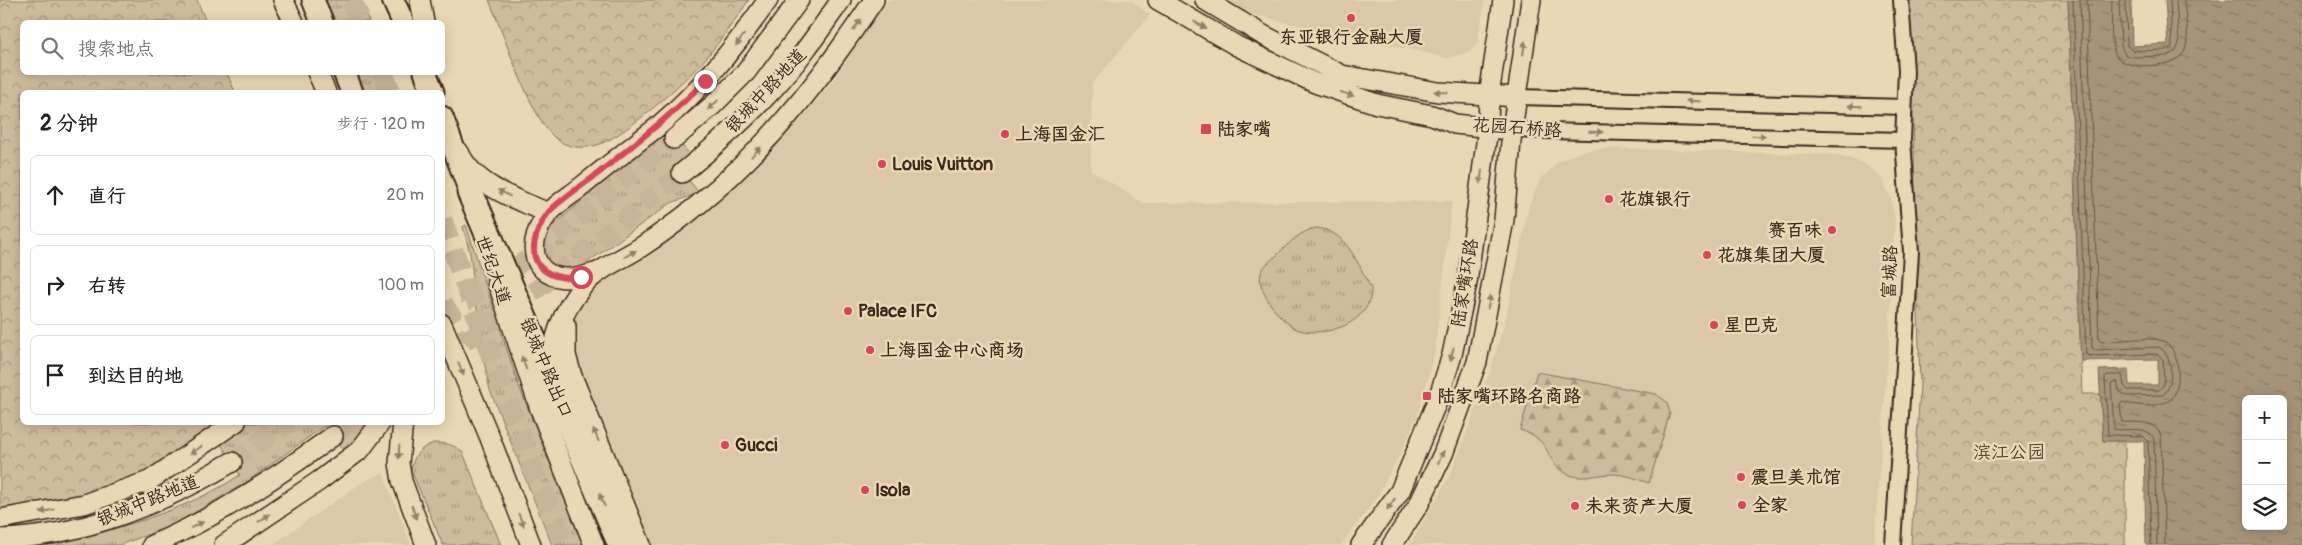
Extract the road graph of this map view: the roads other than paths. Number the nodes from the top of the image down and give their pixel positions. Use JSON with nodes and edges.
{"nodes":[{"id":1,"x":283,"y":0,"type":"edge"},
{"id":2,"x":313,"y":0,"type":"edge"},
{"id":3,"x":384,"y":0,"type":"edge"},
{"id":4,"x":393,"y":0,"type":"edge"},
{"id":5,"x":420,"y":0,"type":"edge"},
{"id":6,"x":768,"y":0,"type":"edge"},
{"id":7,"x":799,"y":0,"type":"edge"},
{"id":8,"x":841,"y":0,"type":"edge"},
{"id":9,"x":874,"y":0,"type":"edge"},
{"id":10,"x":1158,"y":0,"type":"edge"},
{"id":11,"x":1205,"y":0,"type":"edge"},
{"id":12,"x":1503,"y":0,"type":"edge"},
{"id":13,"x":1531,"y":0,"type":"edge"},
{"id":14,"x":1902,"y":0,"type":"edge"},
{"id":15,"x":293,"y":20,"type":"edge"},
{"id":16,"x":321,"y":20,"type":"edge"},
{"id":17,"x":393,"y":20,"type":"edge"},
{"id":18,"x":402,"y":20,"type":"edge"},
{"id":19,"x":424,"y":20,"type":"edge"},
{"id":20,"x":318,"y":75,"type":"edge"},
{"id":21,"x":345,"y":75,"type":"edge"},
{"id":22,"x":419,"y":75,"type":"edge"},
{"id":23,"x":430,"y":85,"type":"edge"},
{"id":24,"x":325,"y":90,"type":"edge"},
{"id":25,"x":351,"y":90,"type":"edge"},
{"id":26,"x":1489,"y":96,"type":"junction"},
{"id":27,"x":1518,"y":96,"type":"junction"},
{"id":28,"x":1904,"y":107,"type":"junction"},
{"id":29,"x":445,"y":120,"type":"edge"},
{"id":30,"x":445,"y":125,"type":"edge"},
{"id":31,"x":1488,"y":128,"type":"junction"},
{"id":32,"x":1512,"y":130,"type":"junction"},
{"id":33,"x":674,"y":139,"type":"tunnel mouth"},
{"id":34,"x":1902,"y":140,"type":"junction"},
{"id":35,"x":445,"y":144,"type":"edge"},
{"id":36,"x":682,"y":173,"type":"tunnel mouth"},
{"id":37,"x":470,"y":192,"type":"joint"},
{"id":38,"x":548,"y":213,"type":"junction"},
{"id":39,"x":599,"y":271,"type":"junction"},
{"id":40,"x":571,"y":302,"type":"junction"},
{"id":41,"x":445,"y":331,"type":"tunnel mouth"},
{"id":42,"x":556,"y":392,"type":"junction"},
{"id":43,"x":232,"y":425,"type":"edge"},
{"id":44,"x":379,"y":425,"type":"edge"},
{"id":45,"x":403,"y":425,"type":"edge"},
{"id":46,"x":333,"y":436,"type":"tunnel mouth"},
{"id":47,"x":232,"y":462,"type":"tunnel mouth"},
{"id":48,"x":0,"y":519,"type":"edge"},
{"id":49,"x":0,"y":539,"type":"edge"},
{"id":50,"x":426,"y":544,"type":"edge"},
{"id":51,"x":152,"y":545,"type":"edge"},
{"id":52,"x":224,"y":545,"type":"edge"},
{"id":53,"x":531,"y":545,"type":"edge"},
{"id":54,"x":594,"y":545,"type":"edge"},
{"id":55,"x":621,"y":545,"type":"edge"},
{"id":56,"x":641,"y":545,"type":"edge"},
{"id":57,"x":1361,"y":545,"type":"edge"},
{"id":58,"x":1392,"y":545,"type":"edge"},
{"id":59,"x":1893,"y":545,"type":"edge"}],
"edges":[{"from":1,"to":15,"type":"main road"},
{"from":2,"to":16,"type":"main road"},
{"from":3,"to":17,"type":"main road"},
{"from":4,"to":18,"type":"main road"},
{"from":5,"to":19,"type":"main road"},
{"from":6,"to":38,"type":"main road","one_way":true},
{"from":7,"to":33,"type":"main road","name":"银城中路地道","one_way":true},
{"from":8,"to":36,"type":"main road","name":"银城中路地道"},
{"from":39,"to":9,"type":"main road","one_way":true},
{"from":10,"to":31,"type":"main road","name":"花园石桥路","one_way":true},
{"from":26,"to":11,"type":"main road","name":"花园石桥路","one_way":true},
{"from":12,"to":26,"type":"main road","name":"陆家嘴环路"},
{"from":27,"to":13,"type":"main road","name":"陆家嘴环路","one_way":true},
{"from":14,"to":28,"type":"street","name":"富城路"},
{"from":20,"to":24,"type":"main road"},
{"from":21,"to":25,"type":"main road"},
{"from":22,"to":23,"type":"main road"},
{"from":26,"to":27,"type":"main road","name":"花园石桥路"},
{"from":26,"to":31,"type":"main road","name":"陆家嘴环路"},
{"from":28,"to":27,"type":"street","name":"花园石桥路","one_way":true},
{"from":27,"to":32,"type":"main road","name":"陆家嘴环路"},
{"from":28,"to":34,"type":"street","name":"富城路"},
{"from":38,"to":29,"type":"main road","one_way":true},
{"from":30,"to":37,"type":"main road"},
{"from":31,"to":32,"type":"main road","name":"花园石桥路"},
{"from":31,"to":57,"type":"main road","name":"陆家嘴环路","one_way":true},
{"from":32,"to":34,"type":"street","name":"花园石桥路","one_way":true},
{"from":58,"to":32,"type":"main road","name":"陆家嘴环路","one_way":true},
{"from":34,"to":59,"type":"street","name":"富城路"},
{"from":54,"to":35,"type":"main road","name":"世纪大道","one_way":true},
{"from":37,"to":42,"type":"highway","name":"银城中路出口"},
{"from":38,"to":39,"type":"main road"},
{"from":39,"to":40,"type":"main road"},
{"from":40,"to":42,"type":"main road"},
{"from":56,"to":40,"type":"main road","one_way":true},
{"from":41,"to":53,"type":"main road","one_way":true},
{"from":55,"to":42,"type":"highway","name":"银城中路出口","one_way":true},
{"from":43,"to":48,"type":"main road","one_way":true},
{"from":52,"to":44,"type":"main road","one_way":true},
{"from":45,"to":50,"type":"main road","one_way":true},
{"from":51,"to":46,"type":"main road","one_way":true},
{"from":47,"to":49,"type":"main road","name":"银城中路地道"}]}
